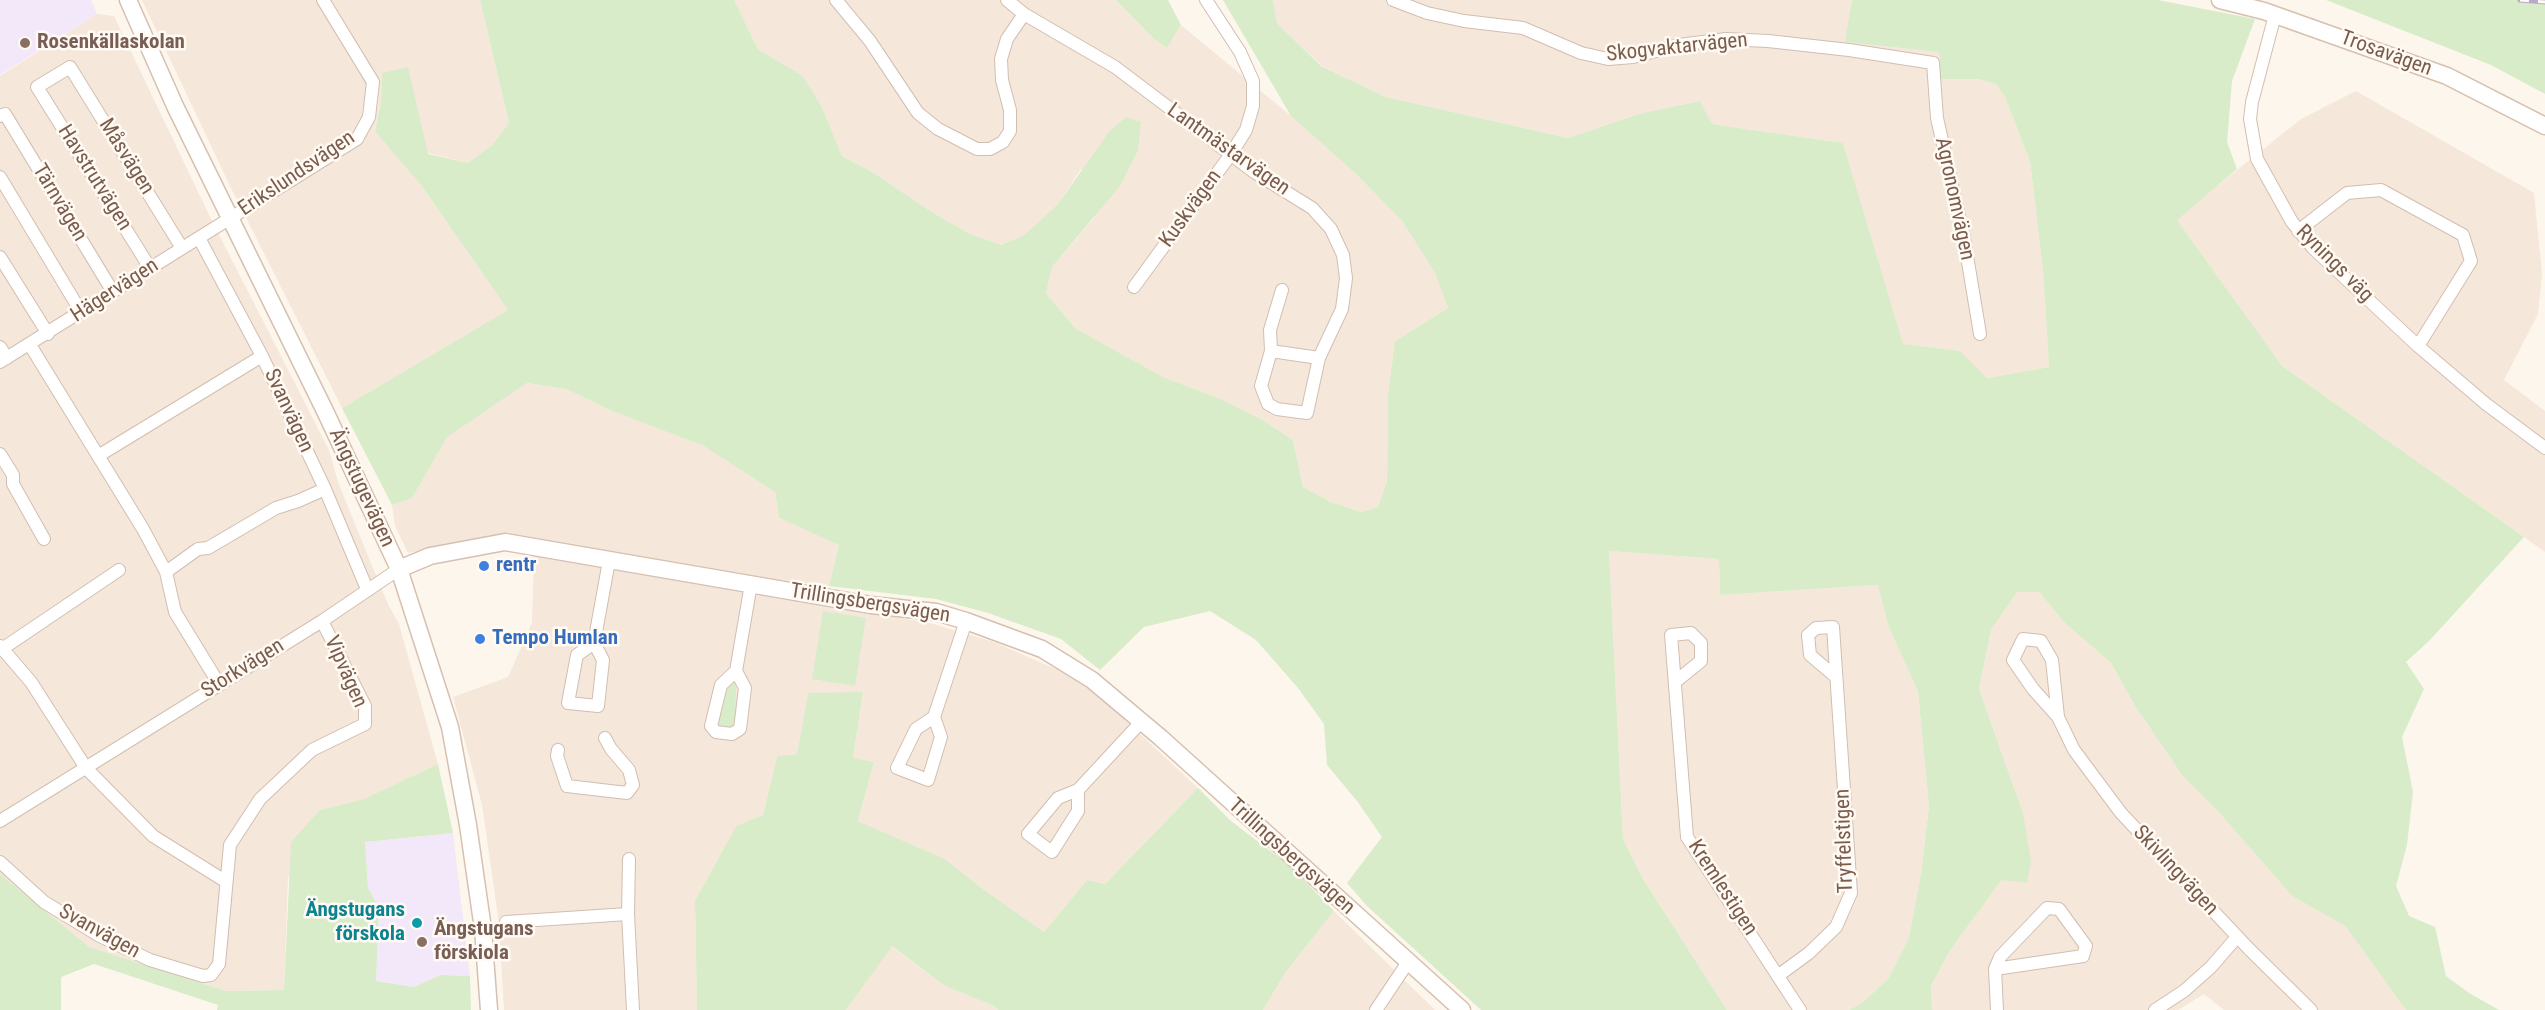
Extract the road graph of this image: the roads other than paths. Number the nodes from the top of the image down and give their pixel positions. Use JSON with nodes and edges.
{"nodes":[{"id":1,"x":128,"y":0,"type":"edge"},
{"id":2,"x":323,"y":0,"type":"edge"},
{"id":3,"x":836,"y":0,"type":"edge"},
{"id":4,"x":1007,"y":0,"type":"edge"},
{"id":5,"x":1206,"y":0,"type":"edge"},
{"id":6,"x":1393,"y":0,"type":"edge"},
{"id":7,"x":2220,"y":0,"type":"edge"},
{"id":8,"x":1024,"y":14,"type":"junction"},
{"id":9,"x":2275,"y":15,"type":"junction"},
{"id":10,"x":1933,"y":63,"type":"joint"},
{"id":11,"x":37,"y":87,"type":"joint"},
{"id":12,"x":2,"y":115,"type":"edge"},
{"id":13,"x":2545,"y":126,"type":"edge"},
{"id":14,"x":1231,"y":154,"type":"junction"},
{"id":15,"x":0,"y":177,"type":"edge"},
{"id":16,"x":230,"y":219,"type":"junction"},
{"id":17,"x":2298,"y":231,"type":"junction"},
{"id":18,"x":199,"y":238,"type":"junction"},
{"id":19,"x":182,"y":248,"type":"junction"},
{"id":20,"x":0,"y":257,"type":"edge"},
{"id":21,"x":150,"y":268,"type":"junction"},
{"id":22,"x":1134,"y":287,"type":"dead end"},
{"id":23,"x":1282,"y":290,"type":"dead end"},
{"id":24,"x":113,"y":292,"type":"junction"},
{"id":25,"x":81,"y":312,"type":"junction"},
{"id":26,"x":48,"y":334,"type":"junction"},
{"id":27,"x":1980,"y":334,"type":"dead end"},
{"id":28,"x":30,"y":345,"type":"junction"},
{"id":29,"x":2418,"y":346,"type":"junction"},
{"id":30,"x":0,"y":347,"type":"edge"},
{"id":31,"x":1271,"y":351,"type":"junction"},
{"id":32,"x":262,"y":356,"type":"junction"},
{"id":33,"x":1319,"y":358,"type":"junction"},
{"id":34,"x":3,"y":360,"type":"edge"},
{"id":35,"x":2545,"y":448,"type":"edge"},
{"id":36,"x":0,"y":454,"type":"edge"},
{"id":37,"x":98,"y":456,"type":"junction"},
{"id":38,"x":325,"y":489,"type":"junction"},
{"id":39,"x":44,"y":539,"type":"dead end"},
{"id":40,"x":609,"y":561,"type":"junction"},
{"id":41,"x":119,"y":570,"type":"dead end"},
{"id":42,"x":399,"y":570,"type":"junction"},
{"id":43,"x":166,"y":572,"type":"junction"},
{"id":44,"x":752,"y":584,"type":"junction"},
{"id":45,"x":367,"y":589,"type":"junction"},
{"id":46,"x":322,"y":621,"type":"junction"},
{"id":47,"x":966,"y":621,"type":"junction"},
{"id":48,"x":594,"y":642,"type":"junction"},
{"id":49,"x":1,"y":647,"type":"edge"},
{"id":50,"x":736,"y":670,"type":"junction"},
{"id":51,"x":1836,"y":677,"type":"dead end"},
{"id":52,"x":1675,"y":682,"type":"dead end"},
{"id":53,"x":219,"y":684,"type":"junction"},
{"id":54,"x":934,"y":717,"type":"junction"},
{"id":55,"x":2058,"y":717,"type":"junction"},
{"id":56,"x":1141,"y":722,"type":"junction"},
{"id":57,"x":605,"y":738,"type":"dead end"},
{"id":58,"x":558,"y":750,"type":"dead end"},
{"id":59,"x":86,"y":768,"type":"junction"},
{"id":60,"x":1078,"y":790,"type":"junction"},
{"id":61,"x":0,"y":821,"type":"edge"},
{"id":62,"x":629,"y":859,"type":"dead end"},
{"id":63,"x":0,"y":862,"type":"edge"},
{"id":64,"x":225,"y":881,"type":"junction"},
{"id":65,"x":628,"y":914,"type":"junction"},
{"id":66,"x":506,"y":922,"type":"dead end"},
{"id":67,"x":2237,"y":937,"type":"junction"},
{"id":68,"x":1408,"y":962,"type":"junction"},
{"id":69,"x":1995,"y":969,"type":"junction"},
{"id":70,"x":1779,"y":975,"type":"junction"},
{"id":71,"x":489,"y":1010,"type":"edge"},
{"id":72,"x":633,"y":1010,"type":"edge"},
{"id":73,"x":1376,"y":1010,"type":"edge"},
{"id":74,"x":1461,"y":1010,"type":"edge"},
{"id":75,"x":1800,"y":1010,"type":"edge"},
{"id":76,"x":1997,"y":1010,"type":"edge"},
{"id":77,"x":2155,"y":1010,"type":"edge"},
{"id":78,"x":2311,"y":1010,"type":"edge"}],
"edges":[{"from":1,"to":16,"type":"street","name":"Ängstugevägen"},
{"from":2,"to":16,"type":"street","name":"Erikslundsvägen"},
{"from":3,"to":8,"type":"street"},
{"from":4,"to":8,"type":"street","name":"Lantmästarvägen"},
{"from":5,"to":14,"type":"street","name":"Kuskvägen"},
{"from":6,"to":10,"type":"street","name":"Skogvaktarvägen"},
{"from":7,"to":9,"type":"street","name":"Trosavägen"},
{"from":8,"to":14,"type":"street","name":"Lantmästarvägen"},
{"from":9,"to":13,"type":"street","name":"Trosavägen"},
{"from":9,"to":17,"type":"street","name":"Rynings väg"},
{"from":10,"to":27,"type":"street","name":"Agronomvägen"},
{"from":11,"to":19,"type":"street","name":"Måsvägen"},
{"from":11,"to":21,"type":"street","name":"Havstrutvägen"},
{"from":12,"to":24,"type":"street","name":"Tärnvägen"},
{"from":14,"to":22,"type":"street","name":"Kuskvägen"},
{"from":14,"to":33,"type":"street","name":"Lantmästarvägen"},
{"from":15,"to":25,"type":"street"},
{"from":16,"to":18,"type":"street","name":"Hägervägen"},
{"from":16,"to":42,"type":"street","name":"Ängstugevägen"},
{"from":17,"to":29,"type":"street","name":"Rynings väg"},
{"from":17,"to":29,"type":"street"},
{"from":18,"to":19,"type":"street","name":"Hägervägen"},
{"from":18,"to":32,"type":"street","name":"Svanvägen"},
{"from":19,"to":21,"type":"street","name":"Hägervägen"},
{"from":20,"to":26,"type":"street"},
{"from":21,"to":24,"type":"street","name":"Hägervägen"},
{"from":23,"to":31,"type":"street","name":"Lantmästarvägen"},
{"from":24,"to":25,"type":"street","name":"Hägervägen"},
{"from":25,"to":26,"type":"street","name":"Hägervägen"},
{"from":26,"to":28,"type":"street","name":"Hägervägen"},
{"from":28,"to":34,"type":"street","name":"Hägervägen"},
{"from":28,"to":37,"type":"street"},
{"from":29,"to":35,"type":"street","name":"Rynings väg"},
{"from":30,"to":34,"type":"street"},
{"from":31,"to":33,"type":"street"},
{"from":31,"to":33,"type":"street","name":"Lantmästarvägen"},
{"from":32,"to":37,"type":"street"},
{"from":32,"to":38,"type":"street","name":"Svanvägen"},
{"from":36,"to":39,"type":"street"},
{"from":37,"to":43,"type":"street"},
{"from":38,"to":43,"type":"street"},
{"from":38,"to":45,"type":"street","name":"Svanvägen"},
{"from":40,"to":42,"type":"street","name":"Trillingsbergsvägen"},
{"from":40,"to":44,"type":"street","name":"Trillingsbergsvägen"},
{"from":40,"to":48,"type":"street"},
{"from":41,"to":49,"type":"street"},
{"from":42,"to":45,"type":"street","name":"Storkvägen"},
{"from":42,"to":71,"type":"street","name":"Ängstugevägen"},
{"from":43,"to":53,"type":"street"},
{"from":44,"to":47,"type":"street","name":"Trillingsbergsvägen"},
{"from":44,"to":50,"type":"street"},
{"from":45,"to":46,"type":"street","name":"Storkvägen"},
{"from":46,"to":53,"type":"street","name":"Storkvägen"},
{"from":46,"to":64,"type":"street","name":"Vipvägen"},
{"from":47,"to":54,"type":"street"},
{"from":47,"to":56,"type":"street","name":"Trillingsbergsvägen"},
{"from":48,"to":48,"type":"street"},
{"from":49,"to":59,"type":"street"},
{"from":50,"to":50,"type":"street"},
{"from":51,"to":70,"type":"street","name":"Tryffelstigen"},
{"from":52,"to":70,"type":"street","name":"Kremlestigen"},
{"from":53,"to":59,"type":"street","name":"Storkvägen"},
{"from":54,"to":54,"type":"street"},
{"from":55,"to":55,"type":"street","name":"Skivlingvägen"},
{"from":55,"to":67,"type":"street","name":"Skivlingvägen"},
{"from":56,"to":60,"type":"street"},
{"from":56,"to":68,"type":"street","name":"Trillingsbergsvägen"},
{"from":57,"to":58,"type":"street"},
{"from":59,"to":61,"type":"street","name":"Storkvägen"},
{"from":59,"to":64,"type":"street"},
{"from":60,"to":60,"type":"street"},
{"from":62,"to":65,"type":"street"},
{"from":63,"to":64,"type":"street","name":"Svanvägen"},
{"from":65,"to":66,"type":"street"},
{"from":65,"to":72,"type":"street"},
{"from":67,"to":77,"type":"street"},
{"from":67,"to":78,"type":"street","name":"Skivlingvägen"},
{"from":68,"to":73,"type":"street"},
{"from":68,"to":74,"type":"street","name":"Trillingsbergsvägen"},
{"from":69,"to":69,"type":"street"},
{"from":69,"to":76,"type":"street"},
{"from":70,"to":75,"type":"street","name":"Kremlestigen"}]}
